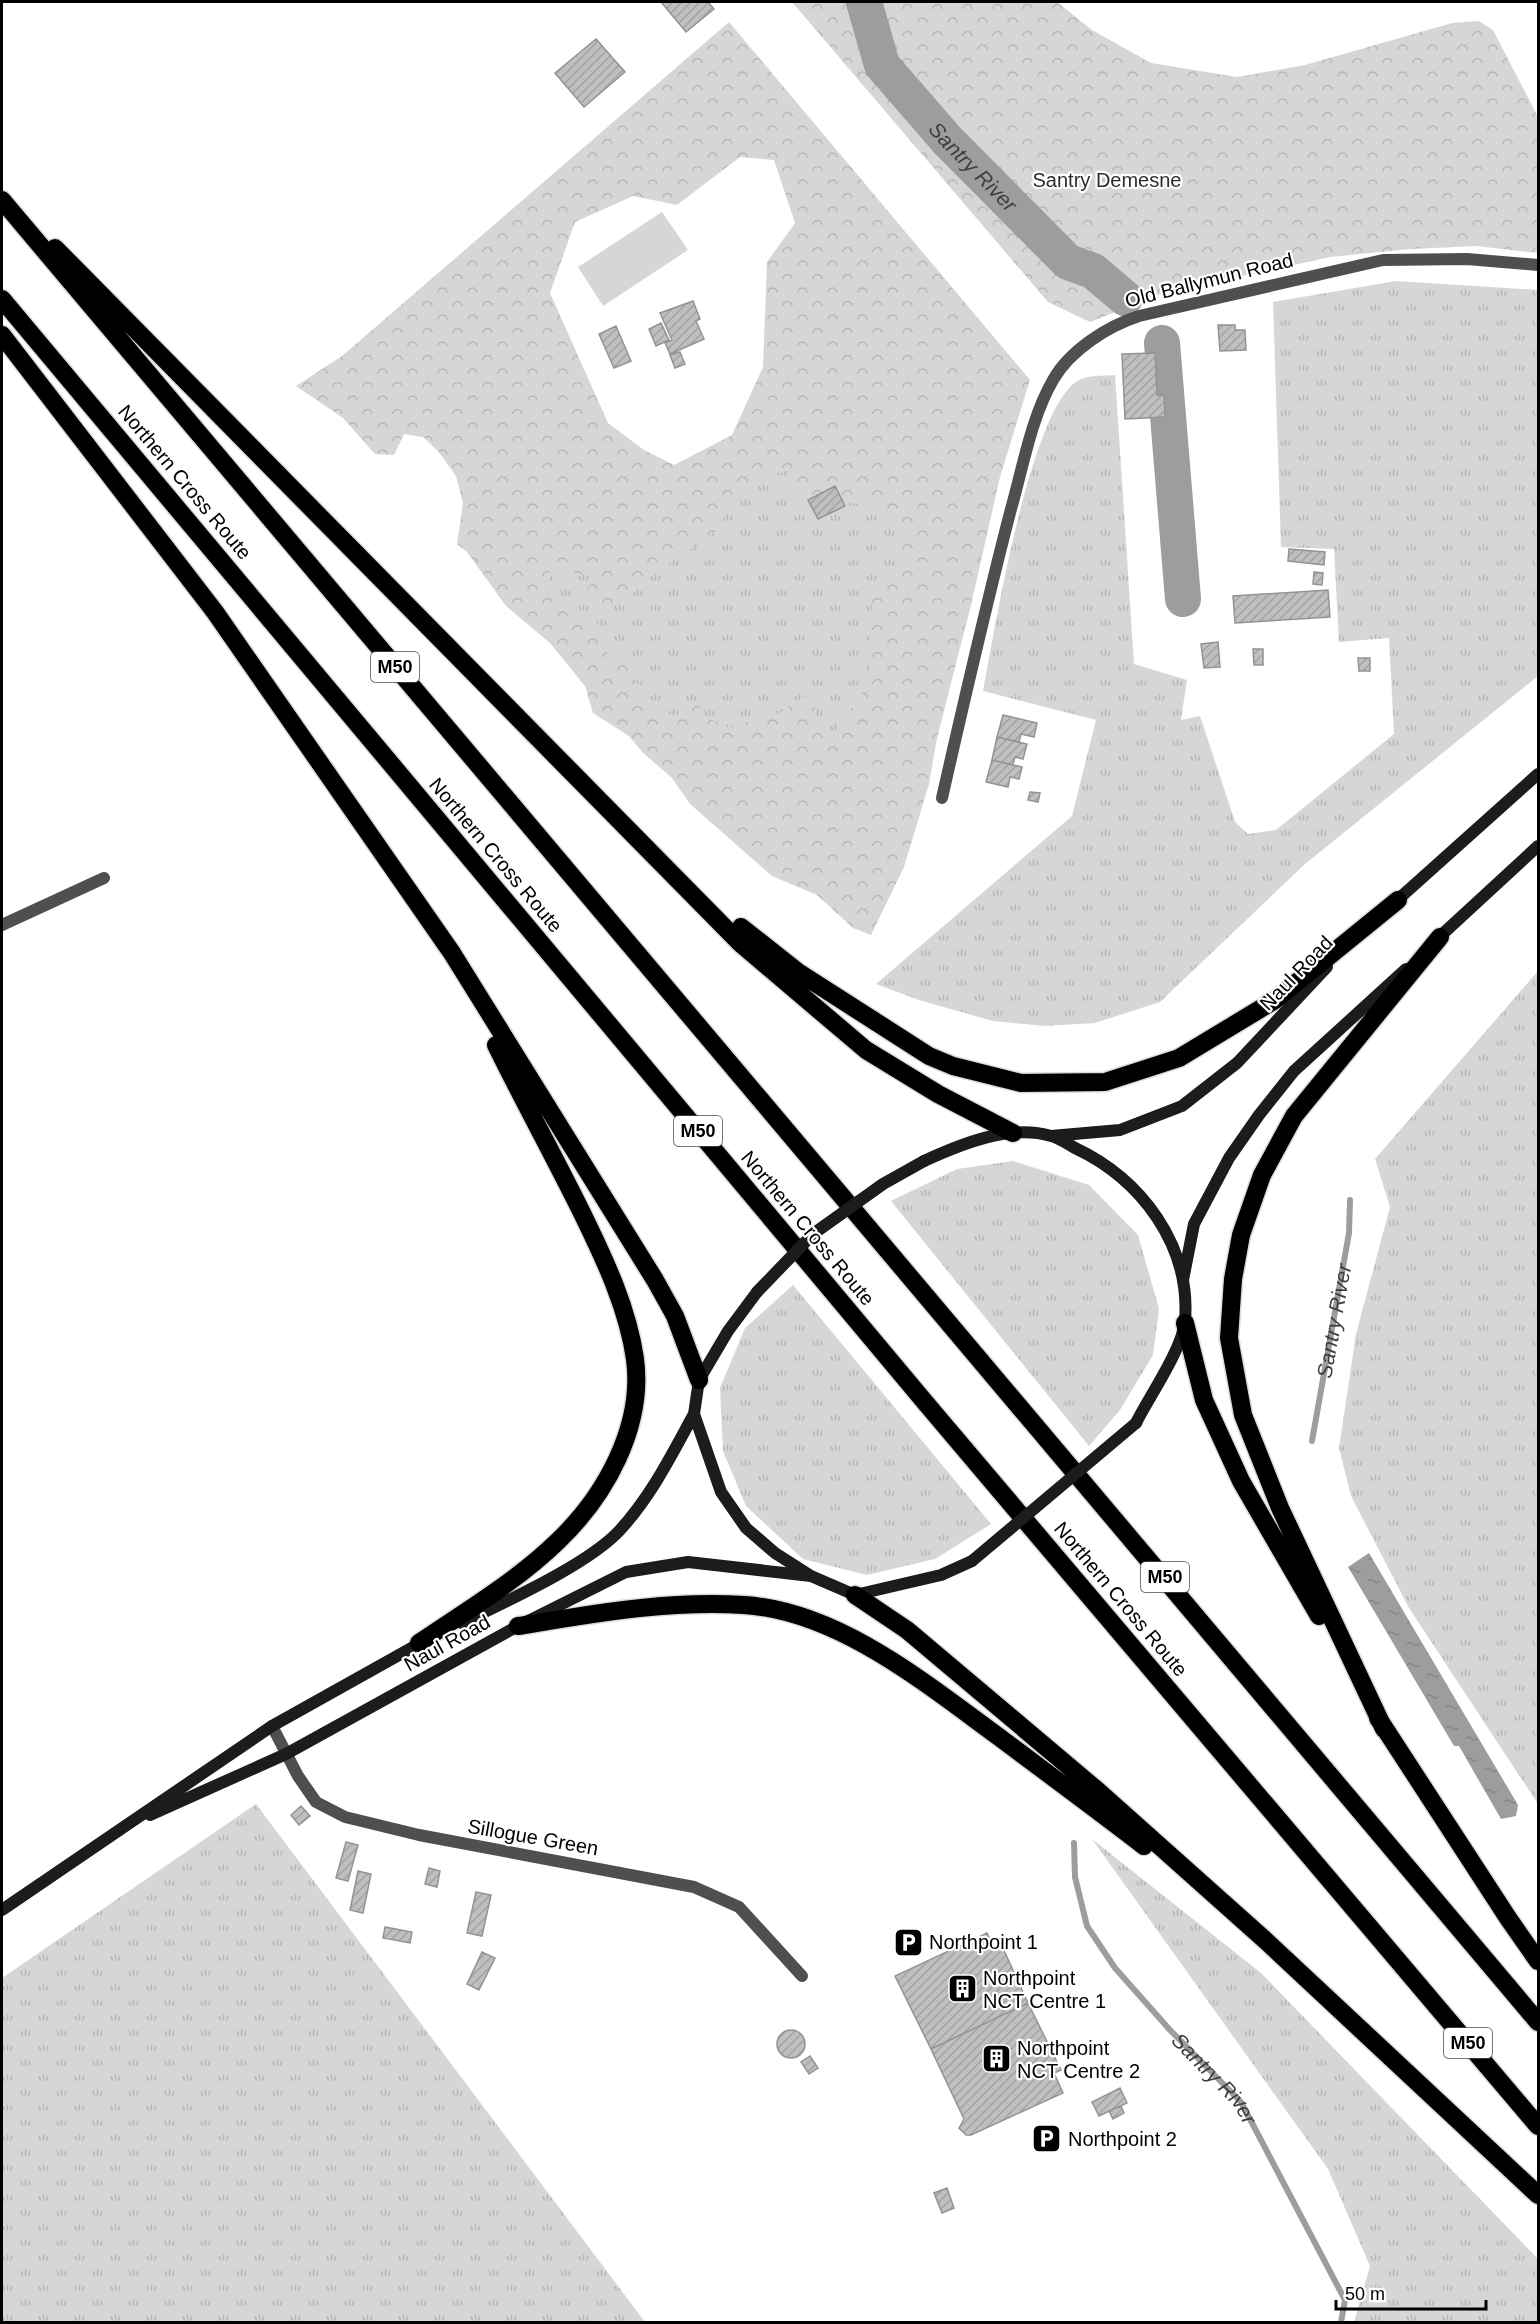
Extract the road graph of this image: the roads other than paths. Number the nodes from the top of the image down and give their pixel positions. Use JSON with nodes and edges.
{"nodes":[{"id":1,"x":2,"y":193,"type":"edge"},
{"id":2,"x":2,"y":200,"type":"edge"},
{"id":3,"x":1539,"y":265,"type":"edge"},
{"id":4,"x":2,"y":299,"type":"edge"},
{"id":5,"x":2,"y":335,"type":"edge"},
{"id":6,"x":1539,"y":774,"type":"edge"},
{"id":7,"x":942,"y":798,"type":"dead end"},
{"id":8,"x":642,"y":843,"type":"junction"},
{"id":9,"x":1539,"y":846,"type":"edge"},
{"id":10,"x":104,"y":878,"type":"dead end"},
{"id":11,"x":1398,"y":900,"type":"junction"},
{"id":12,"x":2,"y":925,"type":"edge"},
{"id":13,"x":1440,"y":937,"type":"junction"},
{"id":14,"x":452,"y":953,"type":"junction"},
{"id":15,"x":1013,"y":1133,"type":"junction"},
{"id":16,"x":1051,"y":1136,"type":"junction"},
{"id":17,"x":1184,"y":1280,"type":"junction"},
{"id":18,"x":1185,"y":1323,"type":"junction"},
{"id":19,"x":699,"y":1380,"type":"junction"},
{"id":20,"x":694,"y":1414,"type":"junction"},
{"id":21,"x":811,"y":1576,"type":"junction"},
{"id":22,"x":855,"y":1595,"type":"junction"},
{"id":23,"x":518,"y":1626,"type":"junction"},
{"id":24,"x":419,"y":1643,"type":"junction"},
{"id":25,"x":272,"y":1726,"type":"junction"},
{"id":26,"x":1384,"y":1729,"type":"junction"},
{"id":27,"x":286,"y":1754,"type":"junction"},
{"id":28,"x":119,"y":1828,"type":"junction"},
{"id":29,"x":2,"y":1910,"type":"edge"},
{"id":30,"x":1265,"y":1940,"type":"junction"},
{"id":31,"x":1539,"y":1960,"type":"edge"},
{"id":32,"x":802,"y":1976,"type":"dead end"},
{"id":33,"x":1539,"y":2022,"type":"edge"},
{"id":34,"x":1539,"y":2126,"type":"edge"},
{"id":35,"x":1539,"y":2195,"type":"edge"}],
"edges":[{"from":1,"to":8,"type":"highway"},
{"from":2,"to":33,"type":"highway","name":"Northern Cross Route","number":"M50"},
{"from":3,"to":7,"type":"street","name":"Old Ballymun Road"},
{"from":4,"to":34,"type":"highway","name":"Northern Cross Route","number":"M50"},
{"from":5,"to":14,"type":"highway"},
{"from":6,"to":11,"type":"main road","name":"Naul Road"},
{"from":8,"to":11,"type":"highway"},
{"from":8,"to":15,"type":"highway"},
{"from":9,"to":13,"type":"main road"},
{"from":10,"to":12,"type":"street"},
{"from":11,"to":16,"type":"main road","name":"Naul Road"},
{"from":13,"to":17,"type":"main road"},
{"from":13,"to":26,"type":"highway"},
{"from":14,"to":19,"type":"highway"},
{"from":14,"to":24,"type":"highway"},
{"from":15,"to":16,"type":"main road"},
{"from":15,"to":19,"type":"main road","bridge":true},
{"from":16,"to":17,"type":"main road"},
{"from":17,"to":18,"type":"main road"},
{"from":18,"to":22,"type":"main road","bridge":true},
{"from":18,"to":26,"type":"highway"},
{"from":19,"to":20,"type":"main road"},
{"from":20,"to":21,"type":"main road"},
{"from":20,"to":24,"type":"main road","name":"Naul Road"},
{"from":21,"to":22,"type":"main road"},
{"from":21,"to":23,"type":"main road","name":"Naul Road"},
{"from":22,"to":30,"type":"highway"},
{"from":23,"to":27,"type":"main road","name":"Naul Road"},
{"from":23,"to":30,"type":"highway"},
{"from":24,"to":25,"type":"main road","name":"Naul Road"},
{"from":25,"to":27,"type":"street","name":"Sillogue Green"},
{"from":25,"to":28,"type":"main road","name":"Naul Road"},
{"from":26,"to":31,"type":"highway"},
{"from":27,"to":28,"type":"main road","name":"Naul Road"},
{"from":27,"to":32,"type":"street","name":"Sillogue Green"},
{"from":28,"to":29,"type":"main road","name":"Naul Road"},
{"from":30,"to":35,"type":"highway"}]}
